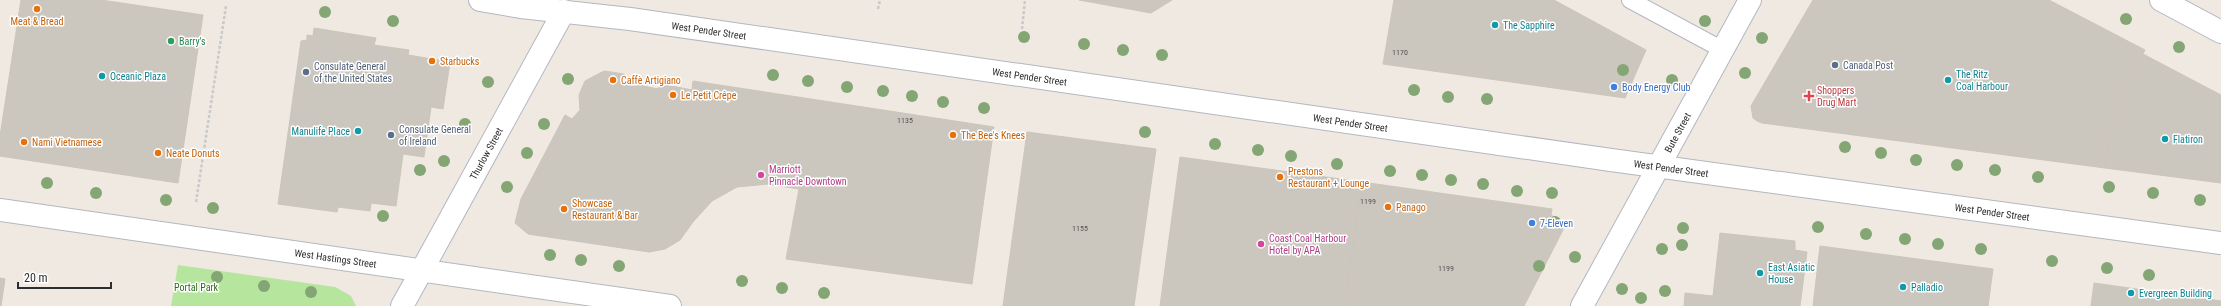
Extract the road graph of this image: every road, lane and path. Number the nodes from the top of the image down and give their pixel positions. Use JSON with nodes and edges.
{"nodes":[{"id":1,"x":480,"y":0,"type":"edge"},
{"id":2,"x":880,"y":0,"type":"edge"},
{"id":3,"x":1026,"y":0,"type":"edge"},
{"id":4,"x":1630,"y":0,"type":"edge"},
{"id":5,"x":1750,"y":0,"type":"edge"},
{"id":6,"x":2161,"y":0,"type":"edge"},
{"id":7,"x":567,"y":5,"type":"edge"},
{"id":8,"x":226,"y":6,"type":"dead end"},
{"id":9,"x":878,"y":9,"type":"dead end"},
{"id":10,"x":1022,"y":29,"type":"dead end"},
{"id":11,"x":2221,"y":32,"type":"edge"},
{"id":12,"x":1723,"y":50,"type":"junction"},
{"id":13,"x":1660,"y":166,"type":"junction"},
{"id":14,"x":196,"y":202,"type":"dead end"},
{"id":15,"x":0,"y":210,"type":"edge"},
{"id":16,"x":2221,"y":243,"type":"edge"},
{"id":17,"x":422,"y":270,"type":"junction"},
{"id":18,"x":402,"y":306,"type":"edge"},
{"id":19,"x":670,"y":306,"type":"edge"},
{"id":20,"x":1582,"y":306,"type":"edge"}],
"edges":[{"from":1,"to":7,"type":"main road","name":"West Pender Street"},
{"from":2,"to":9,"type":"path"},
{"from":3,"to":10,"type":"path"},
{"from":4,"to":12,"type":"lane"},
{"from":5,"to":12,"type":"main road","name":"Bute Street"},
{"from":6,"to":11,"type":"main road"},
{"from":7,"to":13,"type":"main road","name":"West Pender Street"},
{"from":7,"to":17,"type":"main road","name":"Thurlow Street"},
{"from":8,"to":14,"type":"path"},
{"from":12,"to":13,"type":"main road","name":"Bute Street"},
{"from":13,"to":16,"type":"main road","name":"West Pender Street"},
{"from":13,"to":20,"type":"main road","name":"Bute Street"},
{"from":15,"to":17,"type":"main road","name":"West Hastings Street"},
{"from":17,"to":18,"type":"main road","name":"Thurlow Street"},
{"from":17,"to":19,"type":"main road","name":"West Hastings Street"}]}
